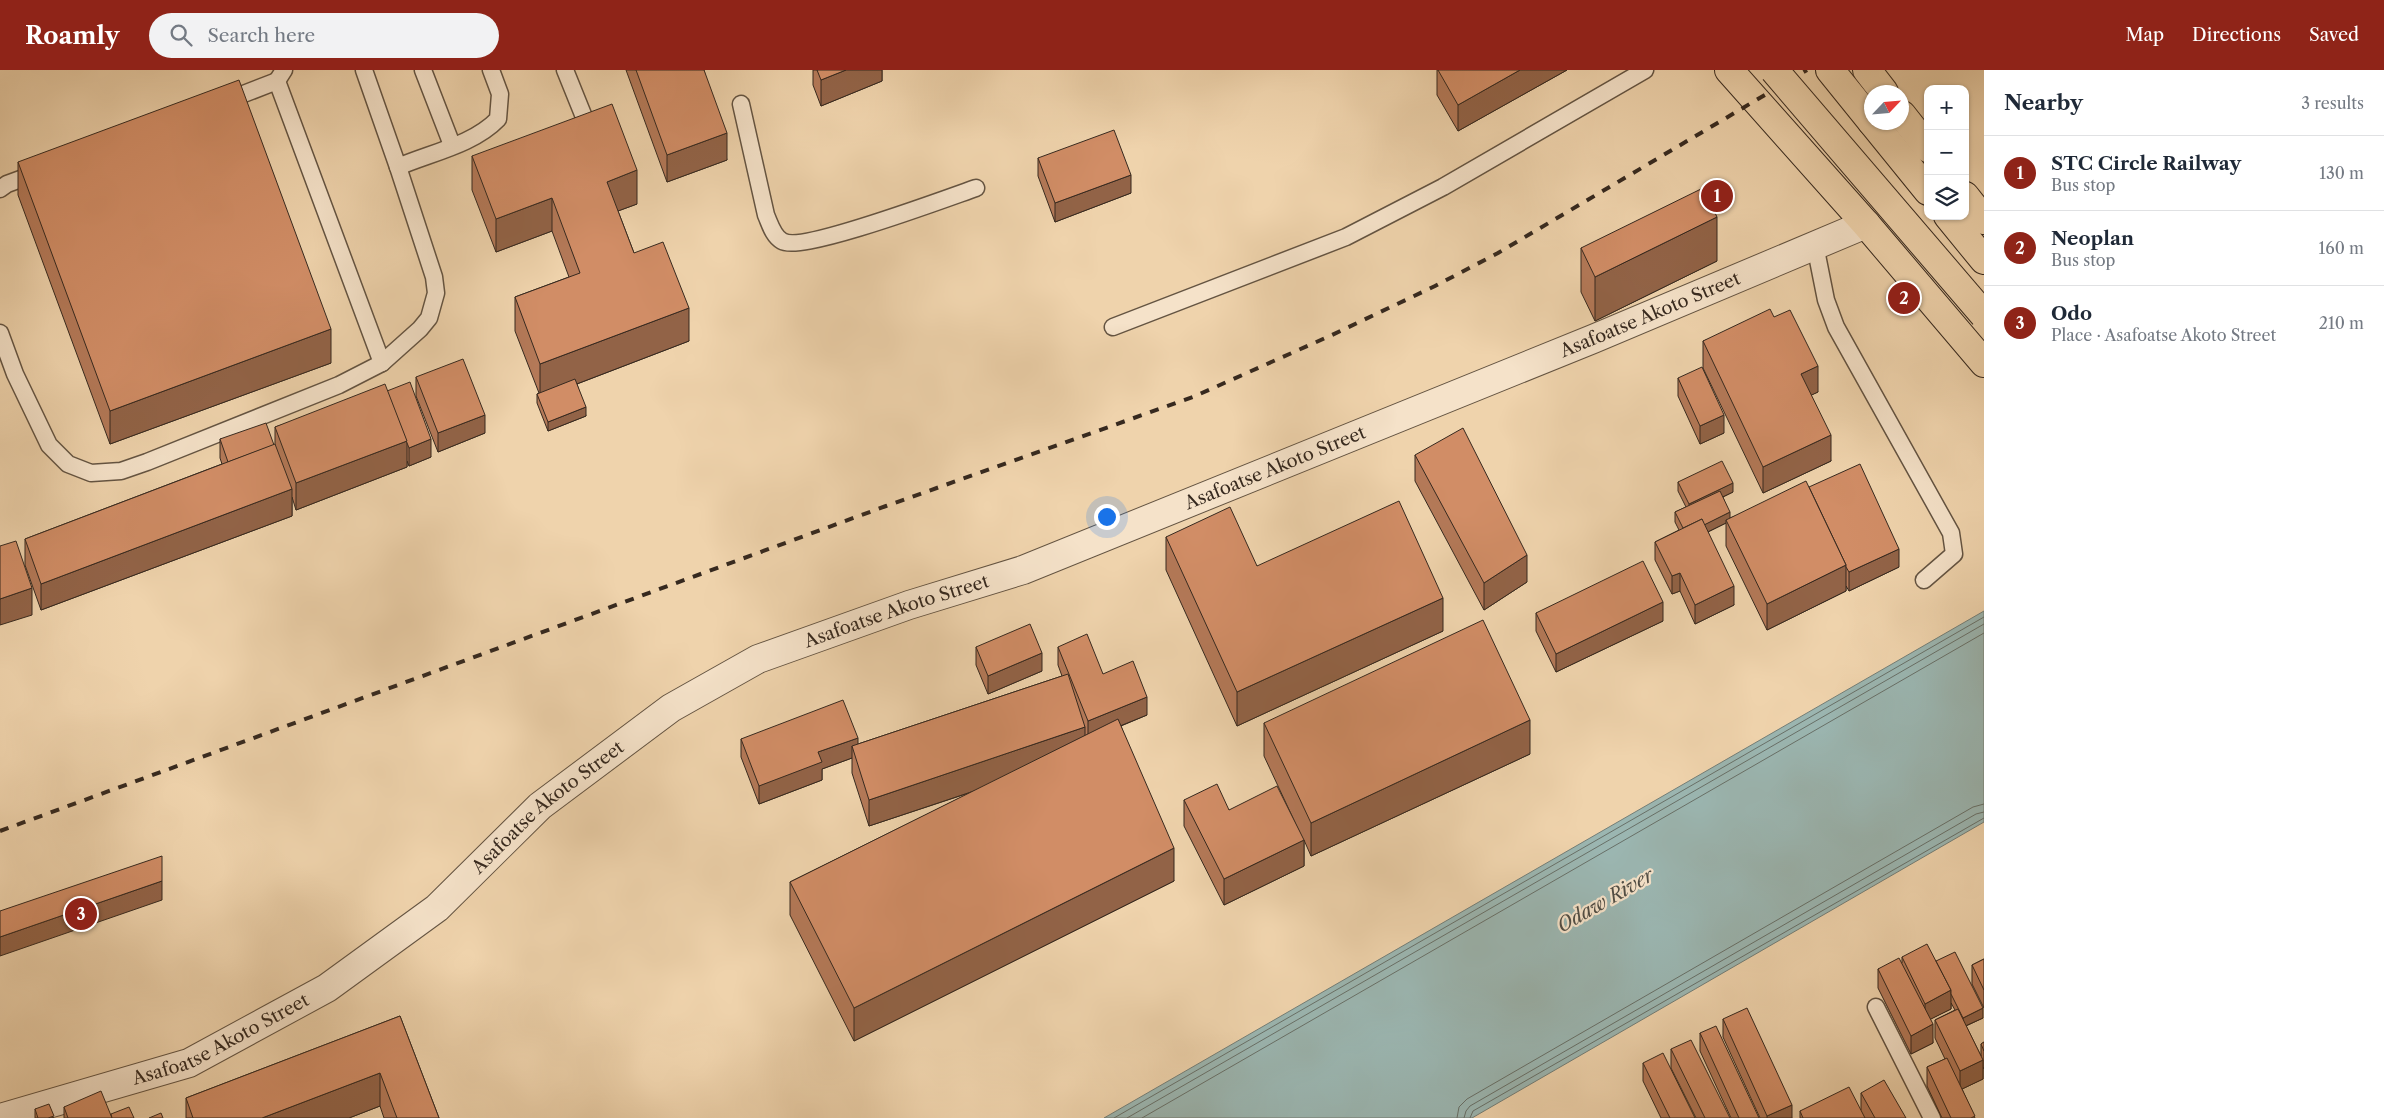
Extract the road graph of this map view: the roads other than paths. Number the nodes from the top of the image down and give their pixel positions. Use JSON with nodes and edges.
{"nodes":[{"id":1,"x":364,"y":70,"type":"edge"},
{"id":2,"x":423,"y":70,"type":"edge"},
{"id":3,"x":491,"y":70,"type":"edge"},
{"id":4,"x":565,"y":70,"type":"edge"},
{"id":5,"x":1645,"y":70,"type":"edge"},
{"id":6,"x":1729,"y":70,"type":"edge"},
{"id":7,"x":1774,"y":70,"type":"edge"},
{"id":8,"x":1830,"y":70,"type":"edge"},
{"id":9,"x":1866,"y":70,"type":"edge"},
{"id":10,"x":280,"y":76,"type":"edge"},
{"id":11,"x":1878,"y":85,"type":"edge"},
{"id":12,"x":741,"y":104,"type":"dead end"},
{"id":13,"x":212,"y":106,"type":"edge"},
{"id":14,"x":1864,"y":112,"type":"edge"},
{"id":15,"x":584,"y":117,"type":"edge"},
{"id":16,"x":1909,"y":124,"type":"edge"},
{"id":17,"x":1878,"y":130,"type":"edge"},
{"id":18,"x":1924,"y":143,"type":"edge"},
{"id":19,"x":452,"y":146,"type":"junction"},
{"id":20,"x":53,"y":166,"type":"edge"},
{"id":21,"x":398,"y":167,"type":"junction"},
{"id":22,"x":1924,"y":186,"type":"edge"},
{"id":23,"x":976,"y":188,"type":"dead end"},
{"id":24,"x":0,"y":189,"type":"edge"},
{"id":25,"x":1969,"y":201,"type":"edge"},
{"id":26,"x":1951,"y":220,"type":"edge"},
{"id":27,"x":1984,"y":220,"type":"edge"},
{"id":28,"x":1866,"y":224,"type":"junction"},
{"id":29,"x":1815,"y":245,"type":"junction"},
{"id":30,"x":1984,"y":260,"type":"edge"},
{"id":31,"x":1984,"y":315,"type":"edge"},
{"id":32,"x":1113,"y":327,"type":"dead end"},
{"id":33,"x":0,"y":333,"type":"edge"},
{"id":34,"x":382,"y":363,"type":"junction"},
{"id":35,"x":1984,"y":363,"type":"edge"},
{"id":36,"x":1924,"y":580,"type":"dead end"},
{"id":37,"x":1876,"y":1007,"type":"dead end"},
{"id":38,"x":0,"y":1118,"type":"edge"},
{"id":39,"x":1932,"y":1118,"type":"edge"}],
"edges":[{"from":1,"to":21,"type":"lane"},
{"from":2,"to":19,"type":"lane"},
{"from":3,"to":19,"type":"lane"},
{"from":4,"to":15,"type":"lane"},
{"from":5,"to":32,"type":"lane"},
{"from":6,"to":28,"type":"main road"},
{"from":7,"to":31,"type":"main road","bridge":true},
{"from":8,"to":14,"type":"main road"},
{"from":9,"to":11,"type":"main road"},
{"from":10,"to":13,"type":"lane"},
{"from":10,"to":34,"type":"lane"},
{"from":12,"to":23,"type":"lane"},
{"from":16,"to":18,"type":"main road"},
{"from":17,"to":22,"type":"main road"},
{"from":19,"to":21,"type":"lane"},
{"from":20,"to":24,"type":"lane"},
{"from":21,"to":34,"type":"lane"},
{"from":25,"to":27,"type":"main road"},
{"from":26,"to":30,"type":"main road"},
{"from":28,"to":29,"type":"street","name":"Asafoatse Akoto Street"},
{"from":28,"to":35,"type":"main road"},
{"from":29,"to":36,"type":"lane"},
{"from":29,"to":38,"type":"street","name":"Asafoatse Akoto Street"},
{"from":33,"to":34,"type":"lane"},
{"from":37,"to":39,"type":"lane"}]}
